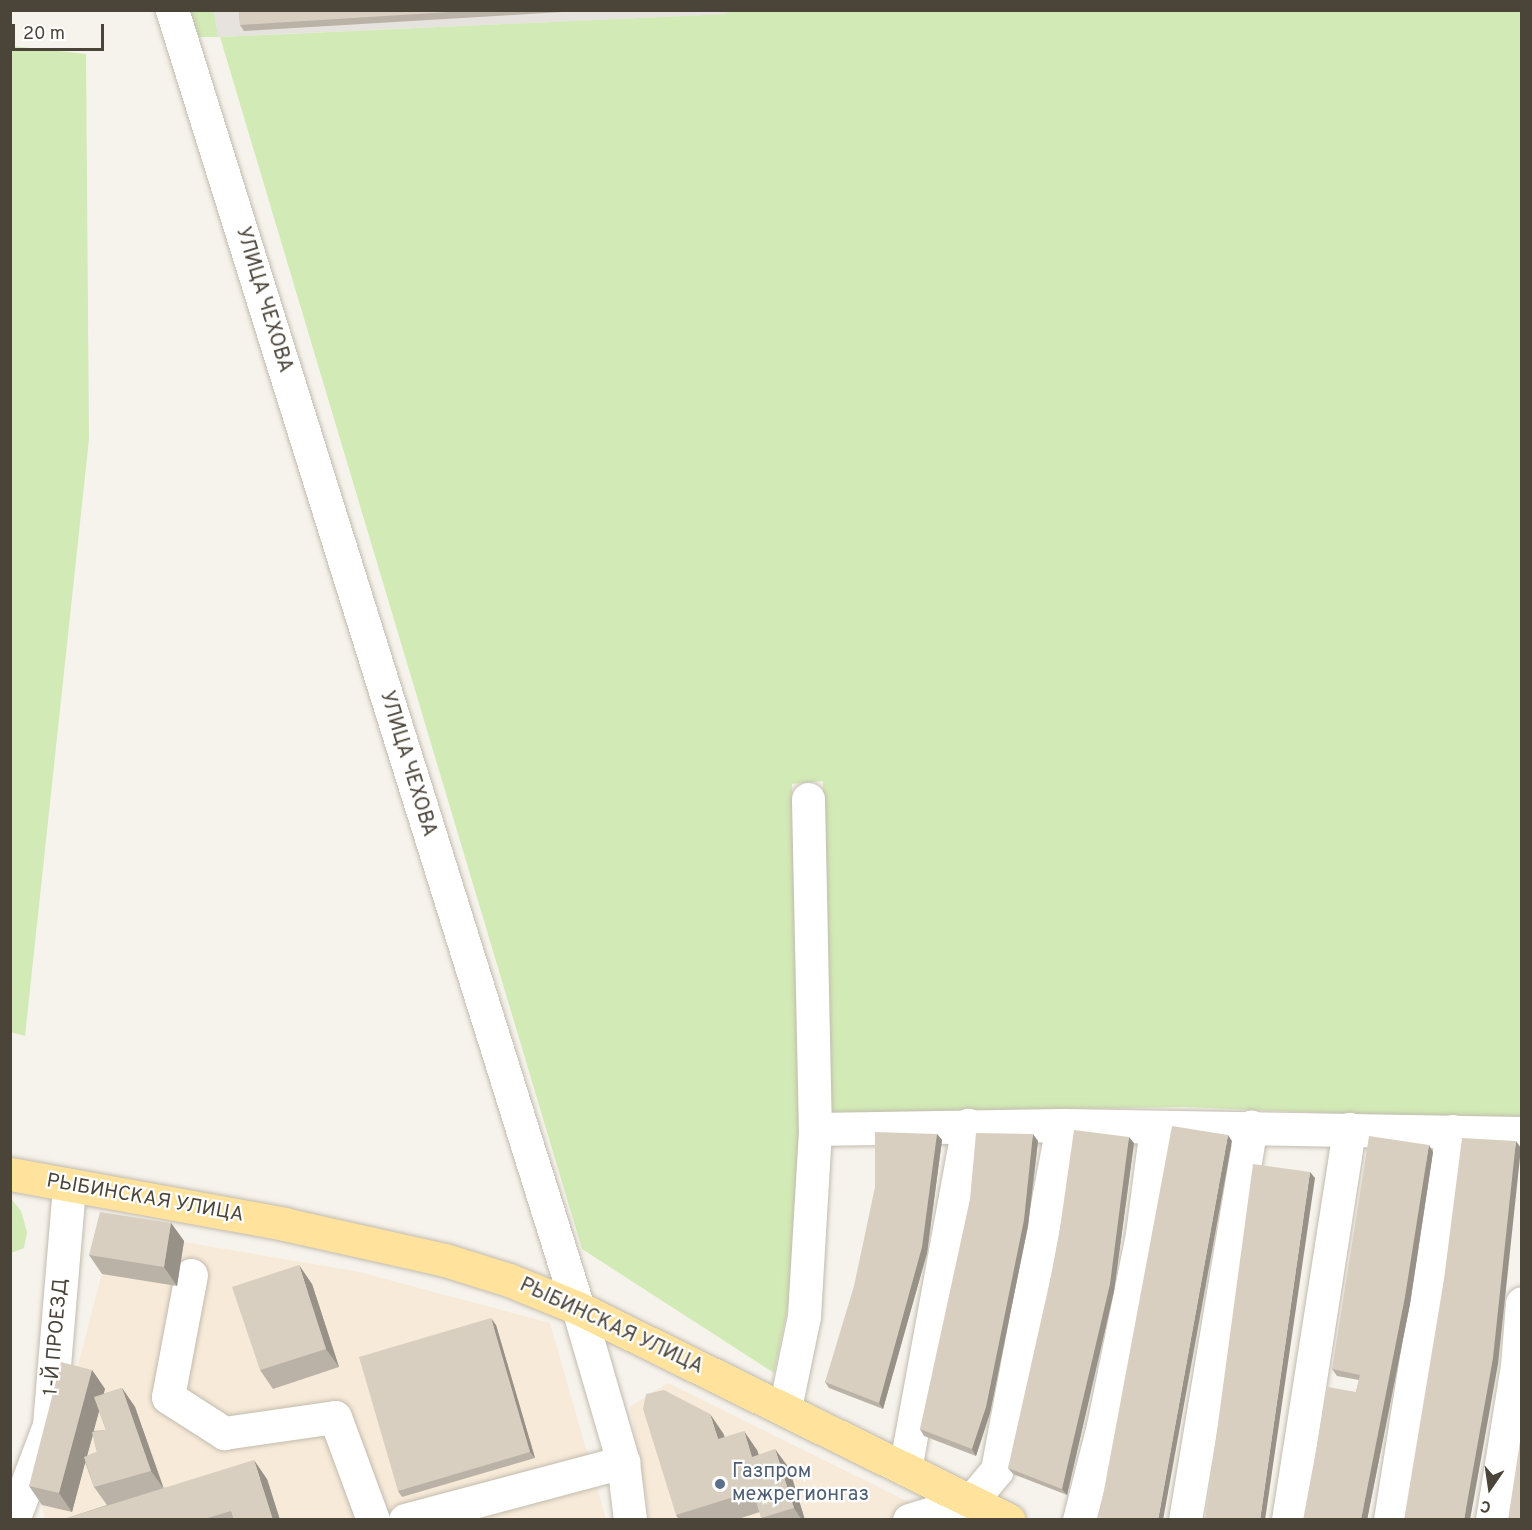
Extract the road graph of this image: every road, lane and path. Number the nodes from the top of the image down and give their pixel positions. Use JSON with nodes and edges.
{"nodes":[{"id":1,"x":172,"y":10,"type":"edge"},
{"id":2,"x":808,"y":799,"type":"dead end"},
{"id":3,"x":968,"y":1125,"type":"junction"},
{"id":4,"x":1062,"y":1125,"type":"junction"},
{"id":5,"x":1156,"y":1127,"type":"junction"},
{"id":6,"x":1251,"y":1127,"type":"junction"},
{"id":7,"x":815,"y":1129,"type":"junction"},
{"id":8,"x":1349,"y":1129,"type":"junction"},
{"id":9,"x":1452,"y":1131,"type":"junction"},
{"id":10,"x":1521,"y":1133,"type":"edge"},
{"id":11,"x":10,"y":1174,"type":"edge"},
{"id":12,"x":69,"y":1185,"type":"junction"},
{"id":13,"x":191,"y":1275,"type":"dead end"},
{"id":14,"x":1521,"y":1303,"type":"edge"},
{"id":15,"x":578,"y":1308,"type":"junction"},
{"id":16,"x":785,"y":1408,"type":"junction"},
{"id":17,"x":623,"y":1462,"type":"junction"},
{"id":18,"x":905,"y":1469,"type":"junction"},
{"id":19,"x":971,"y":1501,"type":"junction"},
{"id":20,"x":13,"y":1520,"type":"edge"},
{"id":21,"x":373,"y":1520,"type":"edge"},
{"id":22,"x":405,"y":1520,"type":"edge"},
{"id":23,"x":630,"y":1520,"type":"edge"},
{"id":24,"x":909,"y":1520,"type":"edge"},
{"id":25,"x":1009,"y":1520,"type":"edge"},
{"id":26,"x":1078,"y":1520,"type":"edge"},
{"id":27,"x":1185,"y":1520,"type":"edge"},
{"id":28,"x":1288,"y":1520,"type":"edge"},
{"id":29,"x":1390,"y":1520,"type":"edge"},
{"id":30,"x":1492,"y":1520,"type":"edge"}],
"edges":[{"from":1,"to":15,"type":"street","name":"УЛИЦА ЧЕХОВА"},
{"from":2,"to":7,"type":"street"},
{"from":3,"to":4,"type":"street"},
{"from":3,"to":7,"type":"street"},
{"from":3,"to":18,"type":"street"},
{"from":4,"to":5,"type":"street"},
{"from":4,"to":19,"type":"street"},
{"from":5,"to":6,"type":"street"},
{"from":5,"to":26,"type":"street"},
{"from":6,"to":8,"type":"street"},
{"from":6,"to":27,"type":"street"},
{"from":7,"to":16,"type":"street"},
{"from":8,"to":9,"type":"street"},
{"from":8,"to":28,"type":"street"},
{"from":9,"to":10,"type":"street"},
{"from":9,"to":29,"type":"street"},
{"from":11,"to":12,"type":"main road","name":"РЫБИНСКАЯ УЛИЦА"},
{"from":12,"to":15,"type":"main road","name":"РЫБИНСКАЯ УЛИЦА"},
{"from":12,"to":20,"type":"street","name":"1-Й ПРОЕЗД"},
{"from":13,"to":21,"type":"street"},
{"from":14,"to":30,"type":"street"},
{"from":15,"to":16,"type":"main road","name":"РЫБИНСКАЯ УЛИЦА"},
{"from":15,"to":17,"type":"street","name":"УЛИЦА ЧЕХОВА"},
{"from":16,"to":18,"type":"main road","name":"РЫБИНСКАЯ УЛИЦА"},
{"from":17,"to":22,"type":"street"},
{"from":17,"to":23,"type":"street","name":"УЛИЦА ЧЕХОВА"},
{"from":18,"to":19,"type":"main road","name":"РЫБИНСКАЯ УЛИЦА"},
{"from":19,"to":24,"type":"street"},
{"from":19,"to":25,"type":"main road","name":"РЫБИНСКАЯ УЛИЦА"}]}
